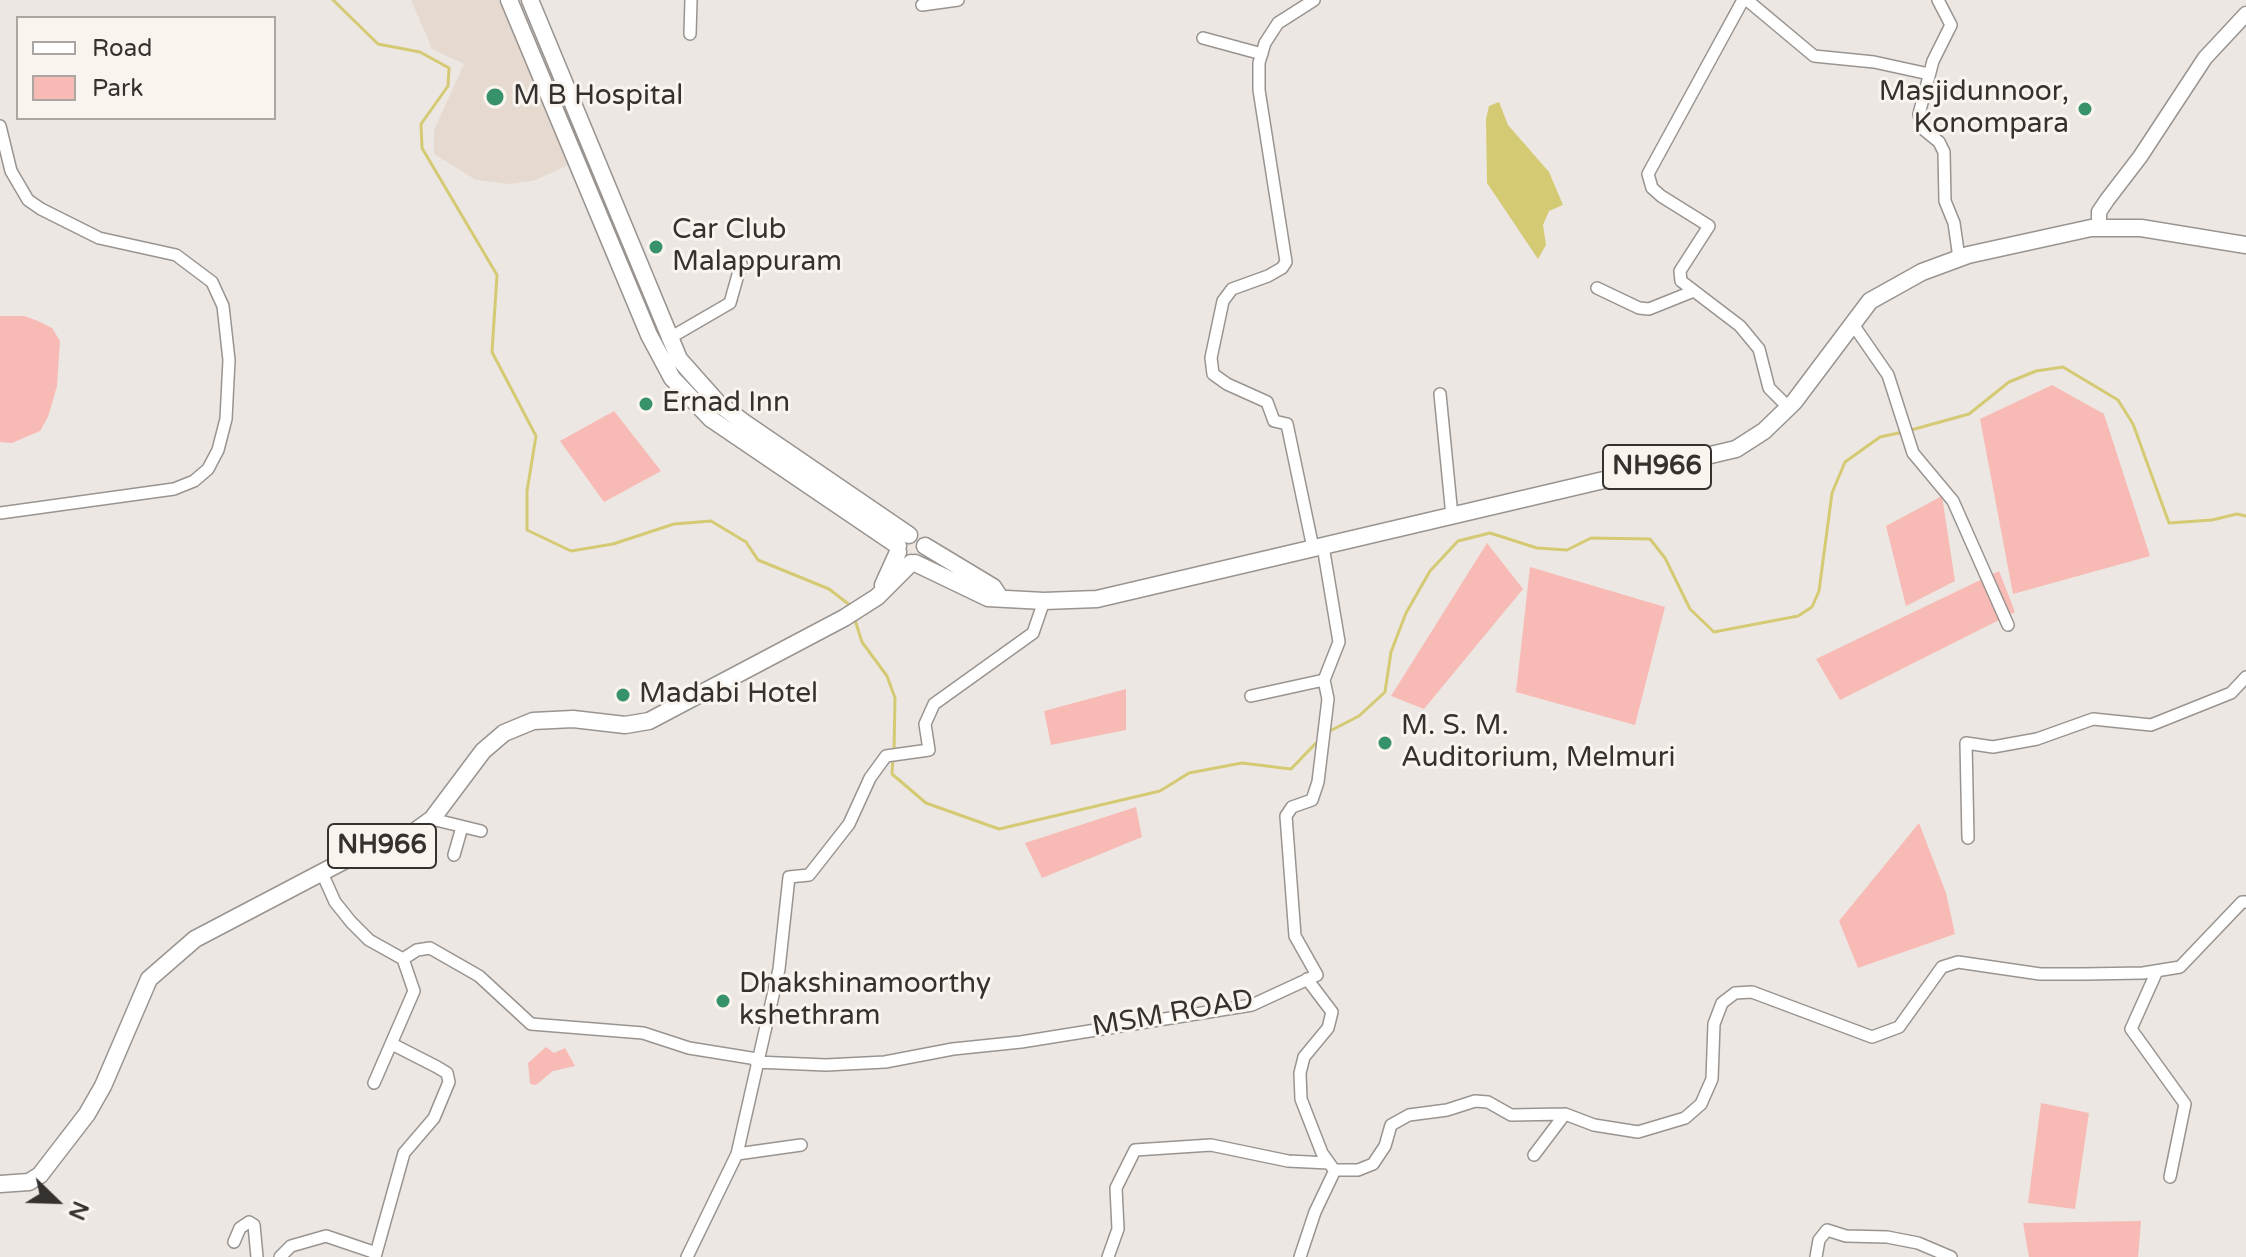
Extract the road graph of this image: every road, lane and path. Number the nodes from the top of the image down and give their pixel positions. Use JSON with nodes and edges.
{"nodes":[{"id":1,"x":509,"y":0,"type":"edge"},
{"id":2,"x":530,"y":0,"type":"edge"},
{"id":3,"x":691,"y":0,"type":"edge"},
{"id":4,"x":958,"y":0,"type":"edge"},
{"id":5,"x":1314,"y":0,"type":"edge"},
{"id":6,"x":1745,"y":0,"type":"edge"},
{"id":7,"x":1938,"y":0,"type":"edge"},
{"id":8,"x":922,"y":5,"type":"dead end"},
{"id":9,"x":2246,"y":14,"type":"edge"},
{"id":10,"x":542,"y":29,"type":"junction"},
{"id":11,"x":690,"y":34,"type":"dead end"},
{"id":12,"x":524,"y":37,"type":"junction"},
{"id":13,"x":1203,"y":38,"type":"dead end"},
{"id":14,"x":1262,"y":54,"type":"junction"},
{"id":15,"x":1929,"y":74,"type":"junction"},
{"id":16,"x":0,"y":126,"type":"edge"},
{"id":17,"x":2095,"y":223,"type":"junction"},
{"id":18,"x":2246,"y":245,"type":"edge"},
{"id":19,"x":1959,"y":258,"type":"junction"},
{"id":20,"x":741,"y":264,"type":"dead end"},
{"id":21,"x":1597,"y":288,"type":"dead end"},
{"id":22,"x":1694,"y":291,"type":"junction"},
{"id":23,"x":1852,"y":323,"type":"junction"},
{"id":24,"x":668,"y":339,"type":"junction"},
{"id":25,"x":1440,"y":394,"type":"dead end"},
{"id":26,"x":1788,"y":407,"type":"junction"},
{"id":27,"x":0,"y":513,"type":"edge"},
{"id":28,"x":1452,"y":516,"type":"junction"},
{"id":29,"x":1318,"y":547,"type":"junction"},
{"id":30,"x":906,"y":552,"type":"junction"},
{"id":31,"x":999,"y":596,"type":"junction"},
{"id":32,"x":1044,"y":601,"type":"junction"},
{"id":33,"x":2008,"y":625,"type":"dead end"},
{"id":34,"x":2246,"y":677,"type":"edge"},
{"id":35,"x":1324,"y":680,"type":"junction"},
{"id":36,"x":1251,"y":696,"type":"dead end"},
{"id":37,"x":432,"y":819,"type":"junction"},
{"id":38,"x":462,"y":827,"type":"junction"},
{"id":39,"x":481,"y":831,"type":"dead end"},
{"id":40,"x":1968,"y":838,"type":"dead end"},
{"id":41,"x":454,"y":855,"type":"dead end"},
{"id":42,"x":322,"y":873,"type":"junction"},
{"id":43,"x":2246,"y":902,"type":"edge"},
{"id":44,"x":403,"y":959,"type":"junction"},
{"id":45,"x":2157,"y":971,"type":"junction"},
{"id":46,"x":1307,"y":979,"type":"junction"},
{"id":47,"x":392,"y":1044,"type":"junction"},
{"id":48,"x":756,"y":1061,"type":"junction"},
{"id":49,"x":374,"y":1083,"type":"dead end"},
{"id":50,"x":1565,"y":1114,"type":"junction"},
{"id":51,"x":801,"y":1145,"type":"dead end"},
{"id":52,"x":737,"y":1154,"type":"junction"},
{"id":53,"x":1534,"y":1155,"type":"dead end"},
{"id":54,"x":1332,"y":1166,"type":"junction"},
{"id":55,"x":2170,"y":1177,"type":"dead end"},
{"id":56,"x":0,"y":1184,"type":"edge"},
{"id":57,"x":234,"y":1242,"type":"dead end"},
{"id":58,"x":376,"y":1255,"type":"edge"},
{"id":59,"x":257,"y":1257,"type":"edge"},
{"id":60,"x":280,"y":1257,"type":"edge"},
{"id":61,"x":687,"y":1257,"type":"edge"},
{"id":62,"x":1108,"y":1257,"type":"edge"},
{"id":63,"x":1300,"y":1257,"type":"edge"},
{"id":64,"x":1816,"y":1257,"type":"edge"},
{"id":65,"x":1951,"y":1257,"type":"edge"}],
"edges":[{"from":1,"to":12,"type":"highway"},
{"from":2,"to":10,"type":"highway"},
{"from":3,"to":11,"type":"street"},
{"from":4,"to":8,"type":"street"},
{"from":5,"to":14,"type":"street"},
{"from":6,"to":15,"type":"street"},
{"from":6,"to":22,"type":"street"},
{"from":7,"to":15,"type":"street"},
{"from":9,"to":17,"type":"main road"},
{"from":10,"to":12,"type":"highway"},
{"from":10,"to":24,"type":"highway"},
{"from":12,"to":30,"type":"highway"},
{"from":13,"to":14,"type":"street"},
{"from":14,"to":29,"type":"street"},
{"from":15,"to":19,"type":"street"},
{"from":16,"to":27,"type":"street"},
{"from":17,"to":18,"type":"highway","number":"NH966"},
{"from":17,"to":19,"type":"highway","number":"NH966"},
{"from":19,"to":23,"type":"highway","number":"NH966"},
{"from":20,"to":24,"type":"street"},
{"from":21,"to":22,"type":"street"},
{"from":22,"to":26,"type":"street"},
{"from":23,"to":26,"type":"highway","number":"NH966"},
{"from":23,"to":33,"type":"street"},
{"from":24,"to":30,"type":"highway"},
{"from":25,"to":28,"type":"street"},
{"from":26,"to":28,"type":"highway","number":"NH966"},
{"from":28,"to":29,"type":"highway","number":"NH966"},
{"from":29,"to":32,"type":"highway","number":"NH966"},
{"from":29,"to":35,"type":"street"},
{"from":30,"to":31,"type":"highway","number":"NH966"},
{"from":30,"to":31,"type":"highway"},
{"from":30,"to":37,"type":"highway","number":"NH966"},
{"from":31,"to":32,"type":"highway","number":"NH966"},
{"from":32,"to":48,"type":"street"},
{"from":34,"to":40,"type":"street"},
{"from":35,"to":36,"type":"street"},
{"from":35,"to":46,"type":"street"},
{"from":37,"to":38,"type":"street"},
{"from":37,"to":42,"type":"highway","number":"NH966"},
{"from":38,"to":39,"type":"street"},
{"from":38,"to":41,"type":"street"},
{"from":42,"to":44,"type":"street"},
{"from":42,"to":56,"type":"highway","number":"NH966"},
{"from":43,"to":45,"type":"street"},
{"from":44,"to":47,"type":"street"},
{"from":44,"to":48,"type":"street","name":"MSM ROAD"},
{"from":45,"to":50,"type":"street"},
{"from":45,"to":55,"type":"street"},
{"from":46,"to":48,"type":"street","name":"MSM ROAD"},
{"from":46,"to":54,"type":"street"},
{"from":47,"to":49,"type":"street"},
{"from":47,"to":58,"type":"street"},
{"from":48,"to":52,"type":"street"},
{"from":50,"to":53,"type":"street"},
{"from":50,"to":54,"type":"street"},
{"from":51,"to":52,"type":"street"},
{"from":52,"to":61,"type":"street"},
{"from":54,"to":62,"type":"street"},
{"from":54,"to":63,"type":"street"},
{"from":57,"to":59,"type":"street"},
{"from":58,"to":60,"type":"street"},
{"from":64,"to":65,"type":"street"}]}
